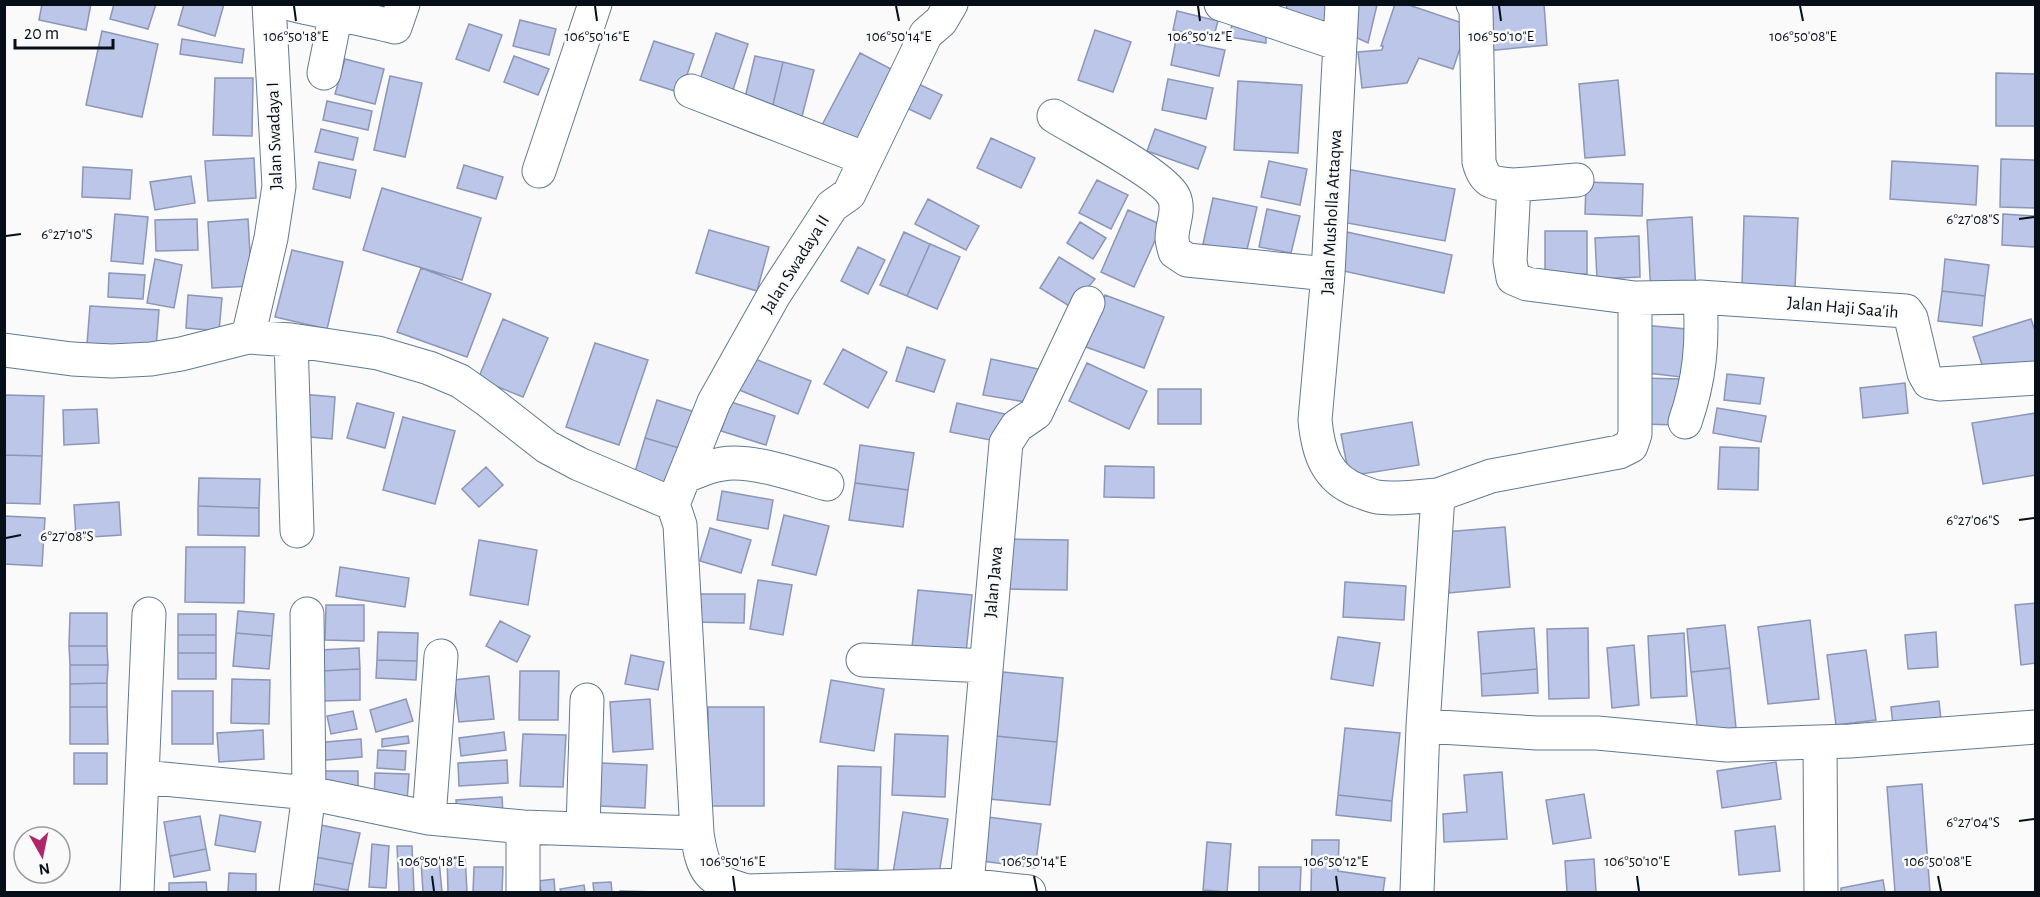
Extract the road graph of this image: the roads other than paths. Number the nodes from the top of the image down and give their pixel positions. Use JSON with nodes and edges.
{"nodes":[{"id":1,"x":269,"y":4,"type":"edge"},
{"id":2,"x":291,"y":4,"type":"edge"},
{"id":3,"x":403,"y":4,"type":"edge"},
{"id":4,"x":595,"y":4,"type":"edge"},
{"id":5,"x":951,"y":4,"type":"edge"},
{"id":6,"x":1221,"y":4,"type":"edge"},
{"id":7,"x":1342,"y":4,"type":"edge"},
{"id":8,"x":1473,"y":4,"type":"edge"},
{"id":9,"x":336,"y":13,"type":"junction"},
{"id":10,"x":1339,"y":44,"type":"junction"},
{"id":11,"x":324,"y":73,"type":"dead end"},
{"id":12,"x":692,"y":92,"type":"dead end"},
{"id":13,"x":1054,"y":116,"type":"dead end"},
{"id":14,"x":866,"y":159,"type":"junction"},
{"id":15,"x":539,"y":171,"type":"dead end"},
{"id":16,"x":1577,"y":180,"type":"dead end"},
{"id":17,"x":1514,"y":185,"type":"junction"},
{"id":18,"x":1328,"y":274,"type":"junction"},
{"id":19,"x":1700,"y":297,"type":"junction"},
{"id":20,"x":1635,"y":298,"type":"junction"},
{"id":21,"x":1088,"y":303,"type":"dead end"},
{"id":22,"x":248,"y":337,"type":"junction"},
{"id":23,"x":291,"y":340,"type":"junction"},
{"id":24,"x":4,"y":350,"type":"edge"},
{"id":25,"x":2036,"y":378,"type":"edge"},
{"id":26,"x":1685,"y":422,"type":"dead end"},
{"id":27,"x":827,"y":484,"type":"dead end"},
{"id":28,"x":679,"y":491,"type":"junction"},
{"id":29,"x":1438,"y":495,"type":"junction"},
{"id":30,"x":297,"y":531,"type":"dead end"},
{"id":31,"x":149,"y":614,"type":"dead end"},
{"id":32,"x":307,"y":614,"type":"dead end"},
{"id":33,"x":441,"y":656,"type":"dead end"},
{"id":34,"x":863,"y":660,"type":"dead end"},
{"id":35,"x":986,"y":666,"type":"junction"},
{"id":36,"x":587,"y":700,"type":"dead end"},
{"id":37,"x":1423,"y":726,"type":"junction"},
{"id":38,"x":2036,"y":727,"type":"edge"},
{"id":39,"x":1820,"y":742,"type":"junction"},
{"id":40,"x":143,"y":777,"type":"junction"},
{"id":41,"x":309,"y":794,"type":"junction"},
{"id":42,"x":429,"y":818,"type":"junction"},
{"id":43,"x":523,"y":827,"type":"junction"},
{"id":44,"x":583,"y":828,"type":"junction"},
{"id":45,"x":697,"y":833,"type":"junction"},
{"id":46,"x":967,"y":885,"type":"junction"},
{"id":47,"x":137,"y":892,"type":"edge"},
{"id":48,"x":296,"y":892,"type":"edge"},
{"id":49,"x":523,"y":892,"type":"edge"},
{"id":50,"x":1029,"y":892,"type":"edge"},
{"id":51,"x":1417,"y":892,"type":"edge"},
{"id":52,"x":1821,"y":892,"type":"edge"}],
"edges":[{"from":1,"to":22,"type":"street","name":"Jalan Swadaya I"},
{"from":2,"to":9,"type":"street"},
{"from":3,"to":9,"type":"street"},
{"from":4,"to":15,"type":"street"},
{"from":5,"to":14,"type":"street","name":"Jalan Swadaya II"},
{"from":6,"to":10,"type":"street"},
{"from":7,"to":10,"type":"street","name":"Jalan Musholla Attaqwa"},
{"from":8,"to":17,"type":"street"},
{"from":9,"to":11,"type":"street"},
{"from":10,"to":18,"type":"street","name":"Jalan Musholla Attaqwa"},
{"from":12,"to":14,"type":"street"},
{"from":13,"to":18,"type":"street"},
{"from":14,"to":28,"type":"street","name":"Jalan Swadaya II"},
{"from":16,"to":17,"type":"street"},
{"from":17,"to":20,"type":"street","name":"Jalan Haji Saa'ih"},
{"from":18,"to":29,"type":"street","name":"Jalan Musholla Attaqwa"},
{"from":19,"to":20,"type":"street","name":"Jalan Haji Saa'ih"},
{"from":19,"to":25,"type":"street","name":"Jalan Haji Saa'ih"},
{"from":19,"to":26,"type":"street"},
{"from":20,"to":29,"type":"street"},
{"from":21,"to":35,"type":"street","name":"Jalan Jawa"},
{"from":22,"to":23,"type":"street"},
{"from":22,"to":24,"type":"street"},
{"from":23,"to":28,"type":"street"},
{"from":23,"to":30,"type":"street"},
{"from":27,"to":28,"type":"street"},
{"from":28,"to":45,"type":"street"},
{"from":29,"to":37,"type":"street"},
{"from":31,"to":40,"type":"street"},
{"from":32,"to":41,"type":"street"},
{"from":33,"to":42,"type":"street"},
{"from":34,"to":35,"type":"street"},
{"from":35,"to":46,"type":"street","name":"Jalan Jawa"},
{"from":36,"to":44,"type":"street"},
{"from":37,"to":39,"type":"street"},
{"from":37,"to":51,"type":"street"},
{"from":38,"to":39,"type":"street"},
{"from":39,"to":52,"type":"street"},
{"from":40,"to":41,"type":"street"},
{"from":40,"to":47,"type":"street"},
{"from":41,"to":42,"type":"street"},
{"from":41,"to":48,"type":"street"},
{"from":42,"to":43,"type":"street"},
{"from":43,"to":44,"type":"street"},
{"from":43,"to":49,"type":"street"},
{"from":44,"to":45,"type":"street"},
{"from":45,"to":46,"type":"street"},
{"from":46,"to":50,"type":"street"}]}
